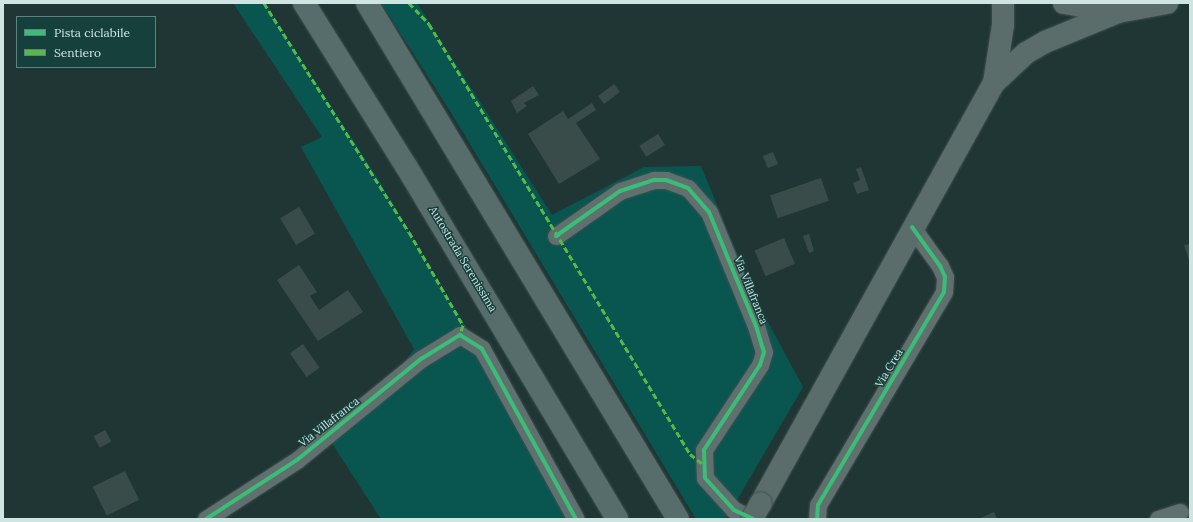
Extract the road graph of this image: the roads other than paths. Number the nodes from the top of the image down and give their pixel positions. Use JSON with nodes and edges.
{"nodes":[{"id":1,"x":304,"y":3,"type":"edge"},
{"id":2,"x":367,"y":3,"type":"edge"},
{"id":3,"x":1003,"y":3,"type":"edge"},
{"id":4,"x":1064,"y":3,"type":"edge"},
{"id":5,"x":1167,"y":3,"type":"edge"},
{"id":6,"x":1118,"y":12,"type":"junction"},
{"id":7,"x":994,"y":83,"type":"junction"},
{"id":8,"x":912,"y":227,"type":"junction"},
{"id":9,"x":556,"y":236,"type":"dead end"},
{"id":10,"x":1180,"y":512,"type":"dead end"},
{"id":11,"x":755,"y":514,"type":"edge"},
{"id":12,"x":206,"y":519,"type":"edge"},
{"id":13,"x":576,"y":519,"type":"edge"},
{"id":14,"x":617,"y":519,"type":"edge"},
{"id":15,"x":678,"y":519,"type":"edge"},
{"id":16,"x":817,"y":519,"type":"edge"},
{"id":17,"x":1158,"y":519,"type":"edge"}],
"edges":[{"from":1,"to":14,"type":"highway","name":"Autostrada Serenissima"},
{"from":2,"to":15,"type":"highway"},
{"from":3,"to":7,"type":"main road"},
{"from":4,"to":6,"type":"main road"},
{"from":5,"to":6,"type":"main road"},
{"from":6,"to":7,"type":"main road"},
{"from":7,"to":8,"type":"main road"},
{"from":8,"to":11,"type":"main road"},
{"from":8,"to":16,"type":"street","name":"Via Crea"},
{"from":9,"to":11,"type":"street","name":"Via Villafranca"},
{"from":10,"to":17,"type":"street"},
{"from":12,"to":13,"type":"street","name":"Via Villafranca"}]}
